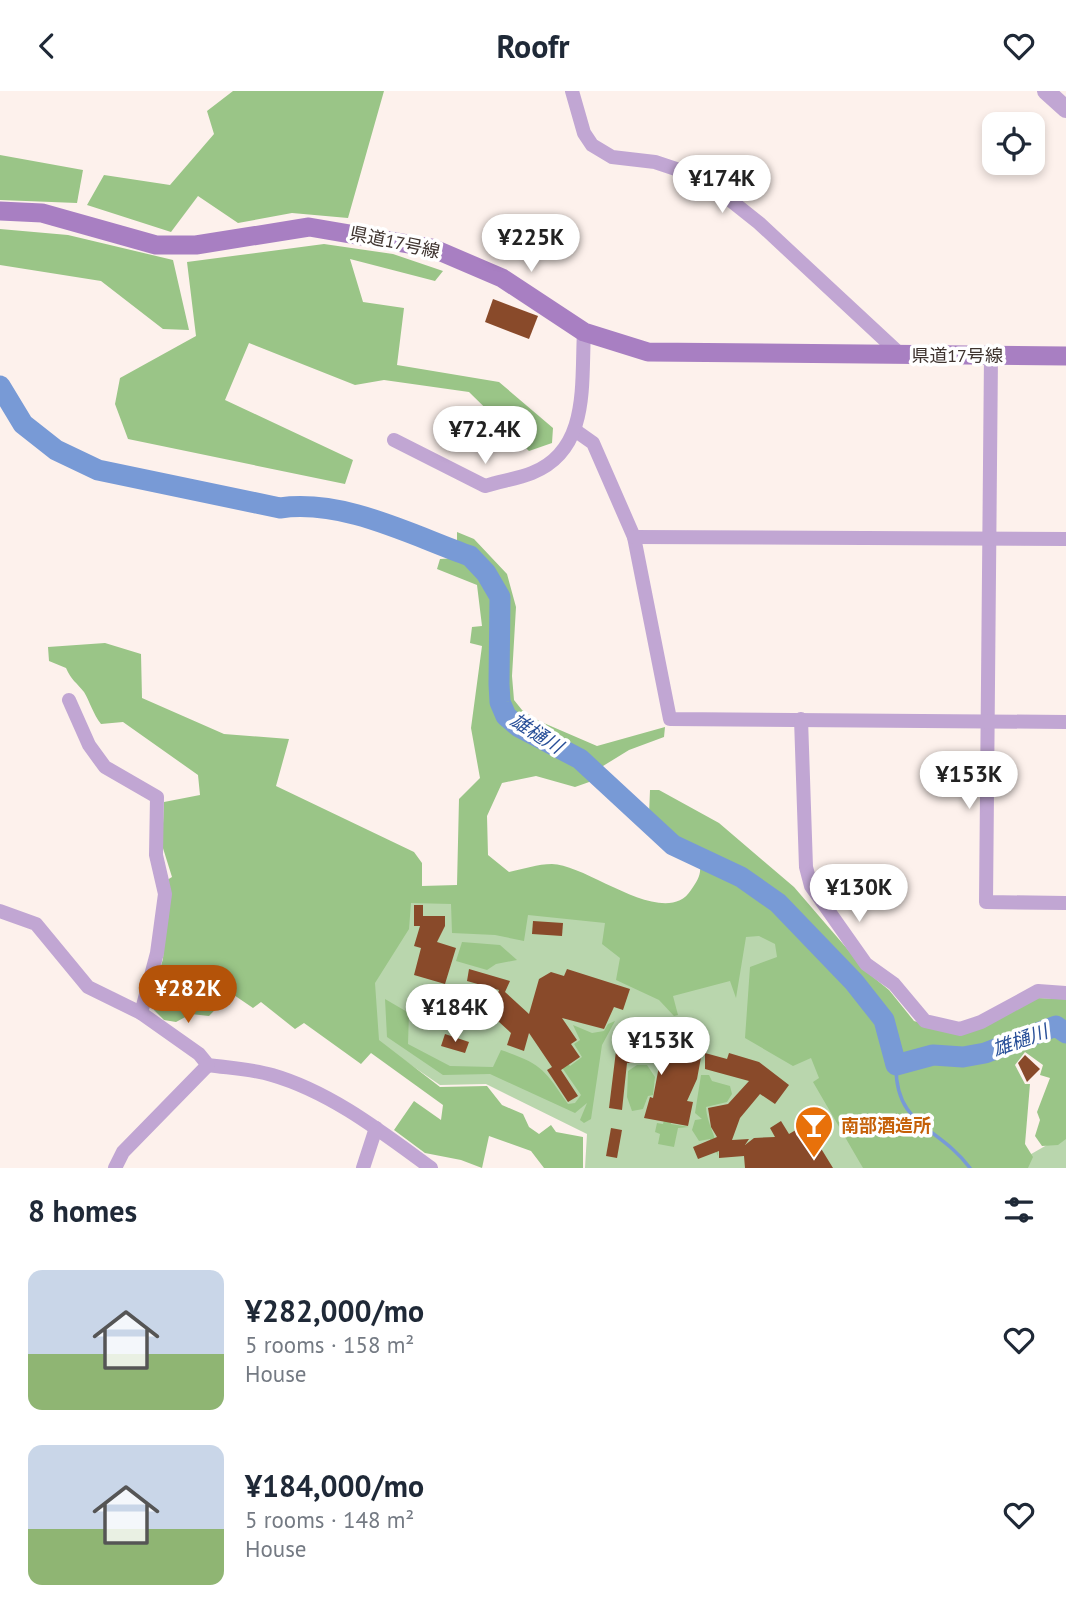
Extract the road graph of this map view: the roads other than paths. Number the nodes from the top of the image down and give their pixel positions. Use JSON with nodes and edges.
{"nodes":[{"id":1,"x":572,"y":91,"type":"edge"},
{"id":2,"x":1046,"y":91,"type":"edge"},
{"id":3,"x":1066,"y":109,"type":"edge"},
{"id":4,"x":0,"y":211,"type":"edge"},
{"id":5,"x":584,"y":332,"type":"junction"},
{"id":6,"x":901,"y":355,"type":"junction"},
{"id":7,"x":991,"y":355,"type":"junction"},
{"id":8,"x":1066,"y":356,"type":"edge"},
{"id":9,"x":576,"y":431,"type":"junction"},
{"id":10,"x":394,"y":440,"type":"dead end"},
{"id":11,"x":634,"y":537,"type":"junction"},
{"id":12,"x":988,"y":538,"type":"junction"},
{"id":13,"x":1066,"y":539,"type":"edge"},
{"id":14,"x":69,"y":700,"type":"dead end"},
{"id":15,"x":801,"y":719,"type":"junction"},
{"id":16,"x":987,"y":721,"type":"junction"},
{"id":17,"x":1066,"y":722,"type":"edge"},
{"id":18,"x":1066,"y":904,"type":"edge"},
{"id":19,"x":0,"y":911,"type":"edge"},
{"id":20,"x":1066,"y":993,"type":"edge"},
{"id":21,"x":141,"y":1013,"type":"junction"},
{"id":22,"x":208,"y":1065,"type":"junction"},
{"id":23,"x":376,"y":1128,"type":"junction"},
{"id":24,"x":115,"y":1168,"type":"edge"},
{"id":25,"x":363,"y":1168,"type":"edge"},
{"id":26,"x":431,"y":1168,"type":"edge"}],
"edges":[{"from":1,"to":6,"type":"street"},
{"from":2,"to":3,"type":"street"},
{"from":4,"to":5,"type":"main road","name":"県道17号線"},
{"from":5,"to":6,"type":"main road","name":"県道17号線"},
{"from":5,"to":9,"type":"street"},
{"from":6,"to":7,"type":"main road","name":"県道17号線"},
{"from":7,"to":8,"type":"main road","name":"県道17号線"},
{"from":7,"to":12,"type":"street"},
{"from":9,"to":10,"type":"street"},
{"from":9,"to":11,"type":"street"},
{"from":11,"to":12,"type":"street"},
{"from":11,"to":15,"type":"street"},
{"from":12,"to":13,"type":"street"},
{"from":12,"to":16,"type":"street"},
{"from":14,"to":21,"type":"street"},
{"from":15,"to":16,"type":"street"},
{"from":15,"to":20,"type":"street"},
{"from":16,"to":17,"type":"street"},
{"from":16,"to":18,"type":"street"},
{"from":19,"to":21,"type":"street"},
{"from":21,"to":22,"type":"street"},
{"from":22,"to":23,"type":"street"},
{"from":22,"to":24,"type":"street"},
{"from":23,"to":25,"type":"street"},
{"from":23,"to":26,"type":"street"}]}
